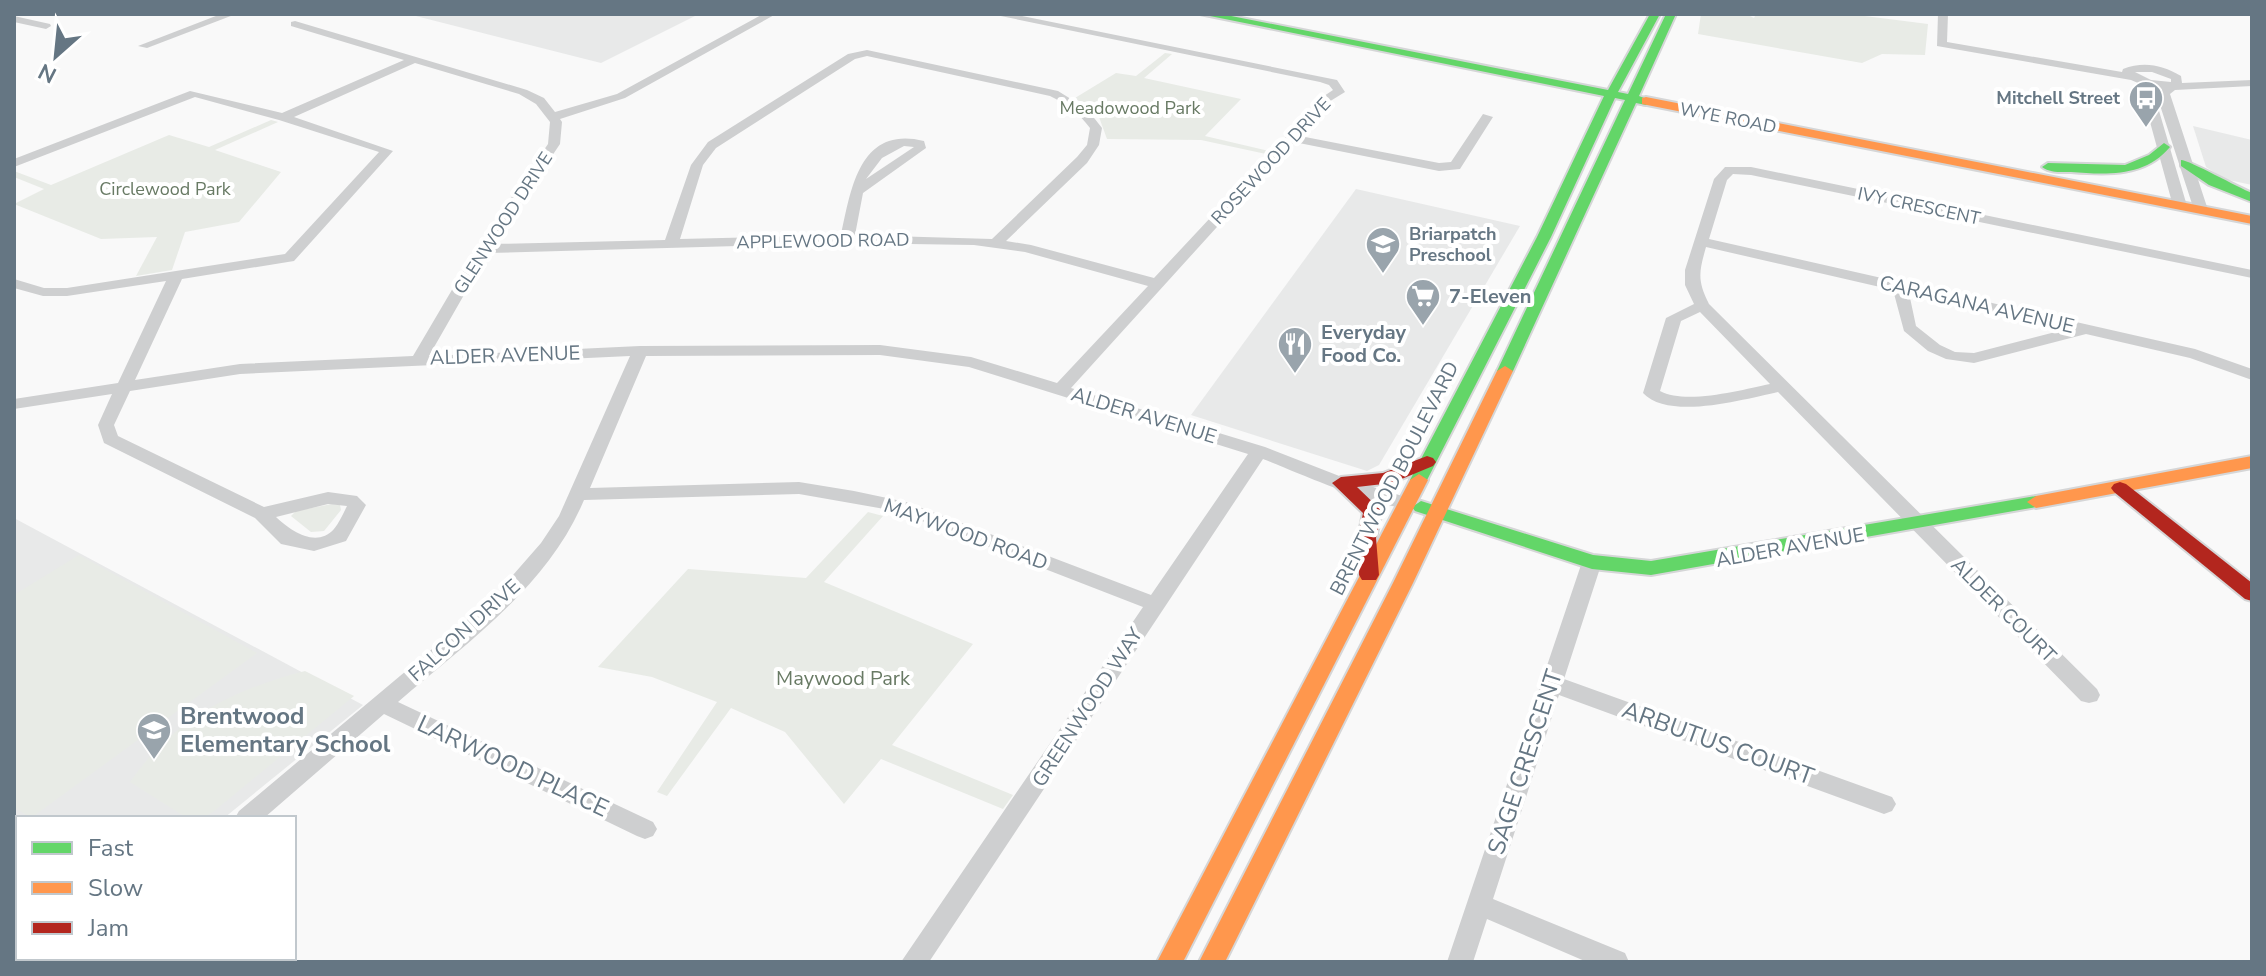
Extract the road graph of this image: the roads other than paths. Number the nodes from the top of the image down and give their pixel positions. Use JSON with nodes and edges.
{"nodes":[{"id":1,"x":231,"y":14,"type":"edge"},
{"id":2,"x":771,"y":14,"type":"edge"},
{"id":3,"x":996,"y":14,"type":"edge"},
{"id":4,"x":1205,"y":14,"type":"edge"},
{"id":5,"x":1246,"y":14,"type":"edge"},
{"id":6,"x":1655,"y":14,"type":"edge"},
{"id":7,"x":1671,"y":14,"type":"edge"},
{"id":8,"x":1943,"y":14,"type":"edge"},
{"id":9,"x":14,"y":19,"type":"edge"},
{"id":10,"x":295,"y":24,"type":"dead end"},
{"id":11,"x":46,"y":26,"type":"dead end"},
{"id":12,"x":1640,"y":36,"type":"junction"},
{"id":13,"x":143,"y":46,"type":"dead end"},
{"id":14,"x":413,"y":60,"type":"junction"},
{"id":15,"x":1646,"y":68,"type":"junction"},
{"id":16,"x":1538,"y":75,"type":"junction"},
{"id":17,"x":2133,"y":76,"type":"junction"},
{"id":18,"x":2172,"y":82,"type":"junction"},
{"id":19,"x":2252,"y":83,"type":"edge"},
{"id":20,"x":1618,"y":85,"type":"junction"},
{"id":21,"x":1729,"y":112,"type":"junction"},
{"id":22,"x":283,"y":117,"type":"junction"},
{"id":23,"x":552,"y":117,"type":"junction"},
{"id":24,"x":1487,"y":117,"type":"dead end"},
{"id":25,"x":1593,"y":127,"type":"junction"},
{"id":26,"x":1291,"y":138,"type":"junction"},
{"id":27,"x":2164,"y":147,"type":"junction"},
{"id":28,"x":14,"y":163,"type":"edge"},
{"id":29,"x":2186,"y":163,"type":"junction"},
{"id":30,"x":2040,"y":167,"type":"junction"},
{"id":31,"x":859,"y":190,"type":"junction"},
{"id":32,"x":2252,"y":198,"type":"edge"},
{"id":33,"x":2178,"y":200,"type":"junction"},
{"id":34,"x":2199,"y":203,"type":"junction"},
{"id":35,"x":2252,"y":207,"type":"edge"},
{"id":36,"x":1579,"y":217,"type":"junction"},
{"id":37,"x":2252,"y":220,"type":"edge"},
{"id":38,"x":847,"y":239,"type":"junction"},
{"id":39,"x":1700,"y":241,"type":"junction"},
{"id":40,"x":997,"y":242,"type":"junction"},
{"id":41,"x":671,"y":244,"type":"junction"},
{"id":42,"x":483,"y":249,"type":"junction"},
{"id":43,"x":2252,"y":274,"type":"edge"},
{"id":44,"x":176,"y":276,"type":"junction"},
{"id":45,"x":14,"y":283,"type":"edge"},
{"id":46,"x":1158,"y":284,"type":"junction"},
{"id":47,"x":1900,"y":287,"type":"junction"},
{"id":48,"x":1702,"y":306,"type":"junction"},
{"id":49,"x":2087,"y":329,"type":"junction"},
{"id":50,"x":640,"y":351,"type":"junction"},
{"id":51,"x":420,"y":358,"type":"junction"},
{"id":52,"x":2252,"y":375,"type":"edge"},
{"id":53,"x":1781,"y":387,"type":"junction"},
{"id":54,"x":123,"y":388,"type":"junction"},
{"id":55,"x":1061,"y":389,"type":"junction"},
{"id":56,"x":14,"y":404,"type":"edge"},
{"id":57,"x":1259,"y":451,"type":"junction"},
{"id":58,"x":1427,"y":462,"type":"junction"},
{"id":59,"x":2252,"y":462,"type":"edge"},
{"id":60,"x":1455,"y":474,"type":"junction"},
{"id":61,"x":1341,"y":483,"type":"junction"},
{"id":62,"x":2120,"y":488,"type":"junction"},
{"id":63,"x":579,"y":494,"type":"junction"},
{"id":64,"x":1406,"y":503,"type":"junction"},
{"id":65,"x":1437,"y":512,"type":"junction"},
{"id":66,"x":262,"y":514,"type":"dead end"},
{"id":67,"x":1919,"y":524,"type":"junction"},
{"id":68,"x":1498,"y":531,"type":"junction"},
{"id":69,"x":1592,"y":562,"type":"junction"},
{"id":70,"x":1369,"y":575,"type":"junction"},
{"id":71,"x":1403,"y":583,"type":"junction"},
{"id":72,"x":2252,"y":594,"type":"edge"},
{"id":73,"x":1154,"y":604,"type":"junction"},
{"id":74,"x":1551,"y":683,"type":"junction"},
{"id":75,"x":2089,"y":695,"type":"dead end"},
{"id":76,"x":380,"y":703,"type":"junction"},
{"id":77,"x":1884,"y":804,"type":"dead end"},
{"id":78,"x":249,"y":816,"type":"edge"},
{"id":79,"x":645,"y":829,"type":"dead end"},
{"id":80,"x":1478,"y":904,"type":"junction"},
{"id":81,"x":914,"y":962,"type":"edge"},
{"id":82,"x":1170,"y":962,"type":"edge"},
{"id":83,"x":1212,"y":962,"type":"edge"},
{"id":84,"x":1460,"y":962,"type":"edge"},
{"id":85,"x":1616,"y":962,"type":"edge"}],
"edges":[{"from":1,"to":13,"type":"street"},
{"from":2,"to":23,"type":"street"},
{"from":3,"to":26,"type":"street","name":"ROSEWOOD DRIVE"},
{"from":4,"to":16,"type":"main road","name":"WYE ROAD"},
{"from":5,"to":16,"type":"main road","name":"WYE ROAD"},
{"from":6,"to":12,"type":"main road"},
{"from":7,"to":15,"type":"main road","name":"BRENTWOOD BOULEVARD"},
{"from":8,"to":17,"type":"street"},
{"from":9,"to":11,"type":"street"},
{"from":10,"to":14,"type":"street"},
{"from":12,"to":20,"type":"main road"},
{"from":12,"to":20,"type":"main road"},
{"from":14,"to":22,"type":"street"},
{"from":14,"to":23,"type":"street"},
{"from":15,"to":20,"type":"main road","name":"BRENTWOOD BOULEVARD"},
{"from":15,"to":21,"type":"main road"},
{"from":16,"to":20,"type":"main road","name":"WYE ROAD"},
{"from":16,"to":20,"type":"main road"},
{"from":16,"to":25,"type":"main road"},
{"from":17,"to":18,"type":"street"},
{"from":17,"to":27,"type":"street"},
{"from":18,"to":19,"type":"street"},
{"from":18,"to":29,"type":"street"},
{"from":20,"to":21,"type":"main road","name":"WYE ROAD"},
{"from":20,"to":25,"type":"main road","name":"BRENTWOOD BOULEVARD"},
{"from":20,"to":36,"type":"main road","name":"BRENTWOOD BOULEVARD"},
{"from":21,"to":30,"type":"main road","name":"WYE ROAD"},
{"from":21,"to":33,"type":"main road","name":"WYE ROAD"},
{"from":21,"to":36,"type":"main road"},
{"from":22,"to":28,"type":"street"},
{"from":22,"to":44,"type":"street"},
{"from":23,"to":42,"type":"street","name":"GLENWOOD DRIVE"},
{"from":24,"to":26,"type":"street"},
{"from":25,"to":58,"type":"main road","name":"BRENTWOOD BOULEVARD"},
{"from":26,"to":46,"type":"street","name":"ROSEWOOD DRIVE"},
{"from":27,"to":30,"type":"main road"},
{"from":27,"to":33,"type":"street"},
{"from":29,"to":32,"type":"main road"},
{"from":29,"to":34,"type":"street"},
{"from":30,"to":33,"type":"main road","name":"WYE ROAD"},
{"from":31,"to":31,"type":"street"},
{"from":31,"to":38,"type":"street"},
{"from":33,"to":34,"type":"main road","name":"WYE ROAD"},
{"from":34,"to":35,"type":"main road","name":"WYE ROAD"},
{"from":34,"to":37,"type":"main road","name":"WYE ROAD"},
{"from":36,"to":60,"type":"main road","name":"BRENTWOOD BOULEVARD"},
{"from":38,"to":40,"type":"street","name":"APPLEWOOD ROAD"},
{"from":38,"to":41,"type":"street","name":"APPLEWOOD ROAD"},
{"from":39,"to":43,"type":"street","name":"IVY CRESCENT"},
{"from":39,"to":47,"type":"street","name":"CARAGANA AVENUE"},
{"from":39,"to":48,"type":"street","name":"IVY CRESCENT"},
{"from":40,"to":41,"type":"street"},
{"from":40,"to":46,"type":"street","name":"APPLEWOOD ROAD"},
{"from":41,"to":42,"type":"street","name":"APPLEWOOD ROAD"},
{"from":42,"to":51,"type":"street","name":"GLENWOOD DRIVE"},
{"from":44,"to":45,"type":"street"},
{"from":44,"to":54,"type":"street"},
{"from":46,"to":55,"type":"street","name":"ROSEWOOD DRIVE"},
{"from":47,"to":49,"type":"street","name":"CARAGANA AVENUE"},
{"from":47,"to":49,"type":"street"},
{"from":48,"to":53,"type":"street"},
{"from":48,"to":53,"type":"street"},
{"from":49,"to":52,"type":"street","name":"CARAGANA AVENUE"},
{"from":50,"to":51,"type":"street","name":"ALDER AVENUE"},
{"from":50,"to":55,"type":"street","name":"ALDER AVENUE"},
{"from":50,"to":63,"type":"street","name":"FALCON DRIVE"},
{"from":51,"to":54,"type":"street","name":"ALDER AVENUE"},
{"from":53,"to":67,"type":"street"},
{"from":54,"to":56,"type":"street","name":"ALDER AVENUE"},
{"from":54,"to":66,"type":"street"},
{"from":55,"to":57,"type":"street","name":"ALDER AVENUE"},
{"from":57,"to":61,"type":"street","name":"ALDER AVENUE"},
{"from":57,"to":73,"type":"street","name":"GREENWOOD WAY"},
{"from":58,"to":61,"type":"main road"},
{"from":58,"to":64,"type":"main road","name":"BRENTWOOD BOULEVARD"},
{"from":59,"to":62,"type":"main road","name":"ALDER AVENUE"},
{"from":60,"to":65,"type":"main road","name":"BRENTWOOD BOULEVARD"},
{"from":60,"to":68,"type":"main road"},
{"from":61,"to":64,"type":"street","name":"ALDER AVENUE"},
{"from":61,"to":70,"type":"main road"},
{"from":62,"to":67,"type":"main road","name":"ALDER AVENUE"},
{"from":62,"to":72,"type":"main road"},
{"from":63,"to":73,"type":"street","name":"MAYWOOD ROAD"},
{"from":63,"to":76,"type":"street","name":"FALCON DRIVE"},
{"from":64,"to":65,"type":"main road","name":"ALDER AVENUE"},
{"from":64,"to":70,"type":"main road","name":"BRENTWOOD BOULEVARD"},
{"from":65,"to":68,"type":"main road","name":"ALDER AVENUE"},
{"from":65,"to":71,"type":"main road","name":"BRENTWOOD BOULEVARD"},
{"from":67,"to":69,"type":"main road","name":"ALDER AVENUE"},
{"from":67,"to":75,"type":"street","name":"ALDER COURT"},
{"from":68,"to":69,"type":"main road","name":"ALDER AVENUE"},
{"from":68,"to":71,"type":"main road"},
{"from":69,"to":74,"type":"street","name":"SAGE CRESCENT"},
{"from":70,"to":82,"type":"main road","name":"BRENTWOOD BOULEVARD"},
{"from":71,"to":83,"type":"main road","name":"BRENTWOOD BOULEVARD"},
{"from":73,"to":81,"type":"street","name":"GREENWOOD WAY"},
{"from":74,"to":77,"type":"street","name":"ARBUTUS COURT"},
{"from":74,"to":80,"type":"street","name":"SAGE CRESCENT"},
{"from":76,"to":78,"type":"street","name":"FALCON DRIVE"},
{"from":76,"to":79,"type":"street","name":"LARWOOD PLACE"},
{"from":80,"to":84,"type":"street","name":"SAGE CRESCENT"},
{"from":80,"to":85,"type":"street"}]}
